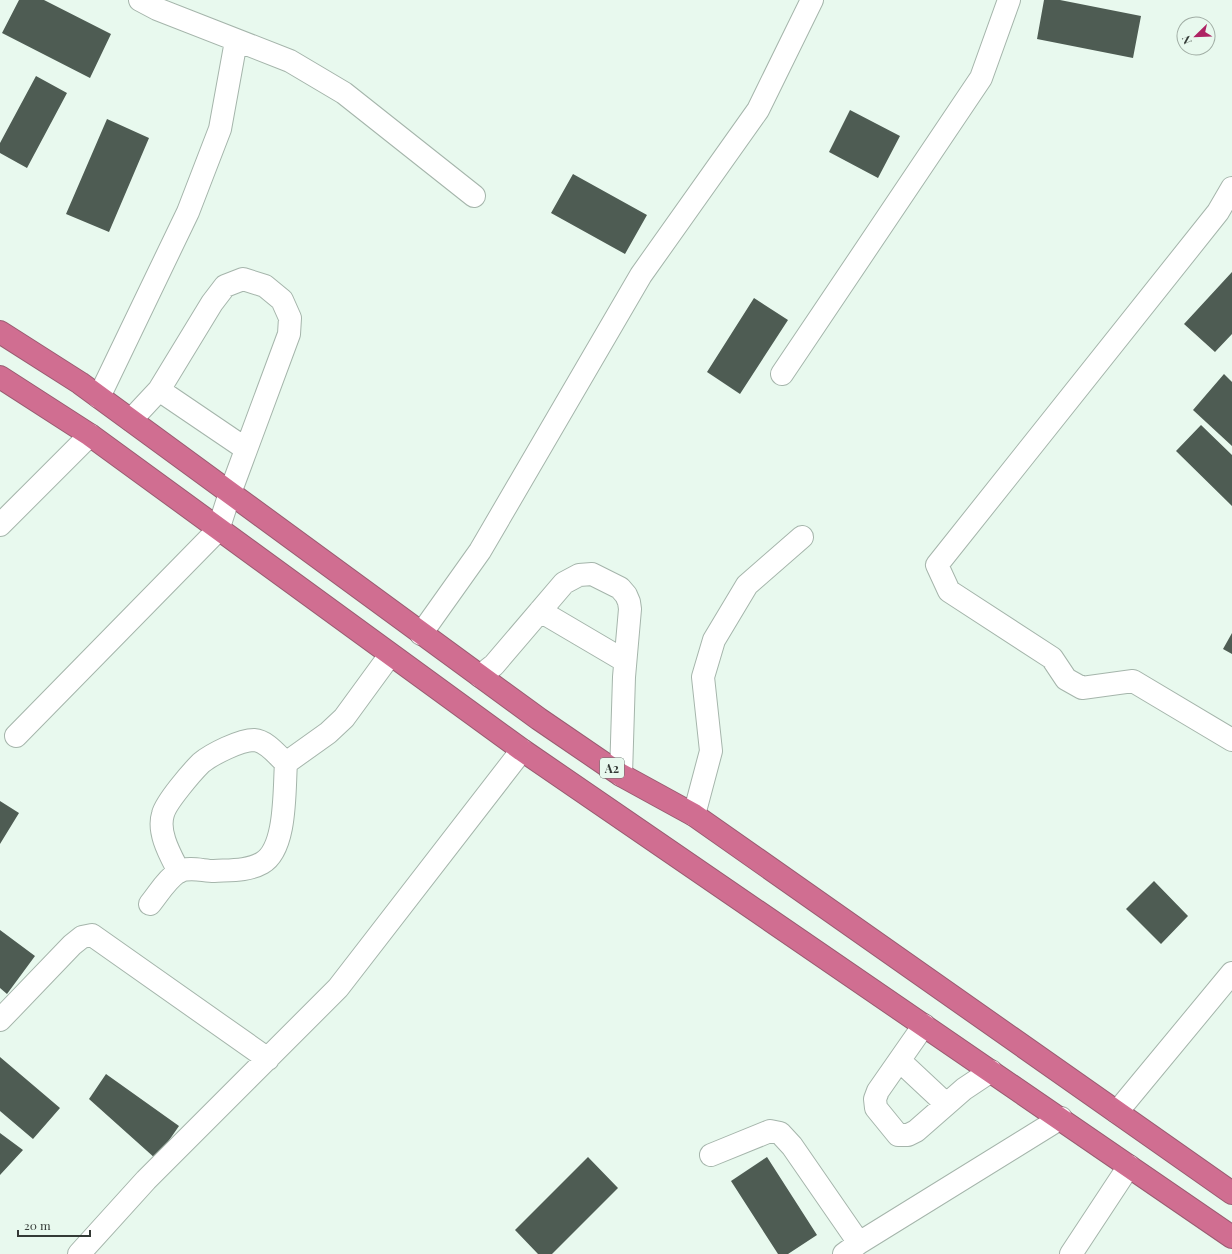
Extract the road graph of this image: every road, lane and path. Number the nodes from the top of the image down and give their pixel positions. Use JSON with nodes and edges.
{"nodes":[{"id":1,"x":140,"y":0,"type":"edge"},
{"id":2,"x":812,"y":0,"type":"edge"},
{"id":3,"x":1009,"y":0,"type":"edge"},
{"id":4,"x":236,"y":41,"type":"junction"},
{"id":5,"x":1232,"y":188,"type":"edge"},
{"id":6,"x":474,"y":196,"type":"dead end"},
{"id":7,"x":1225,"y":216,"type":"edge"},
{"id":8,"x":0,"y":332,"type":"edge"},
{"id":9,"x":782,"y":374,"type":"dead end"},
{"id":10,"x":0,"y":377,"type":"edge"},
{"id":11,"x":159,"y":390,"type":"junction"},
{"id":12,"x":99,"y":397,"type":"junction"},
{"id":13,"x":131,"y":420,"type":"junction"},
{"id":14,"x":90,"y":435,"type":"junction"},
{"id":15,"x":246,"y":449,"type":"junction"},
{"id":16,"x":230,"y":493,"type":"junction"},
{"id":17,"x":0,"y":525,"type":"edge"},
{"id":18,"x":218,"y":530,"type":"junction"},
{"id":19,"x":802,"y":537,"type":"dead end"},
{"id":20,"x":540,"y":611,"type":"junction"},
{"id":21,"x":421,"y":634,"type":"junction"},
{"id":22,"x":390,"y":655,"type":"junction"},
{"id":23,"x":625,"y":661,"type":"junction"},
{"id":24,"x":480,"y":676,"type":"junction"},
{"id":25,"x":16,"y":736,"type":"dead end"},
{"id":26,"x":1232,"y":740,"type":"edge"},
{"id":27,"x":522,"y":750,"type":"junction"},
{"id":28,"x":286,"y":763,"type":"junction"},
{"id":29,"x":621,"y":775,"type":"junction"},
{"id":30,"x":694,"y":815,"type":"junction"},
{"id":31,"x":179,"y":872,"type":"junction"},
{"id":32,"x":150,"y":904,"type":"dead end"},
{"id":33,"x":1232,"y":973,"type":"edge"},
{"id":34,"x":0,"y":1020,"type":"edge"},
{"id":35,"x":924,"y":1025,"type":"junction"},
{"id":36,"x":268,"y":1059,"type":"junction"},
{"id":37,"x":900,"y":1060,"type":"junction"},
{"id":38,"x":991,"y":1071,"type":"junction"},
{"id":39,"x":946,"y":1104,"type":"junction"},
{"id":40,"x":1117,"y":1112,"type":"junction"},
{"id":41,"x":1060,"y":1118,"type":"junction"},
{"id":42,"x":711,"y":1155,"type":"dead end"},
{"id":43,"x":1129,"y":1166,"type":"junction"},
{"id":44,"x":1232,"y":1193,"type":"edge"},
{"id":45,"x":1232,"y":1237,"type":"edge"},
{"id":46,"x":851,"y":1248,"type":"edge"},
{"id":47,"x":84,"y":1252,"type":"edge"},
{"id":48,"x":1071,"y":1254,"type":"edge"}],
"edges":[{"from":1,"to":4,"type":"street"},
{"from":2,"to":21,"type":"street"},
{"from":3,"to":9,"type":"street"},
{"from":4,"to":6,"type":"street"},
{"from":4,"to":12,"type":"street"},
{"from":5,"to":7,"type":"street"},
{"from":7,"to":26,"type":"street"},
{"from":8,"to":12,"type":"highway","number":"A2"},
{"from":10,"to":14,"type":"highway"},
{"from":11,"to":13,"type":"street"},
{"from":11,"to":15,"type":"street"},
{"from":11,"to":15,"type":"street"},
{"from":12,"to":13,"type":"highway","number":"A2"},
{"from":13,"to":16,"type":"highway","number":"A2"},
{"from":14,"to":17,"type":"street"},
{"from":14,"to":18,"type":"highway"},
{"from":15,"to":16,"type":"street"},
{"from":16,"to":18,"type":"street"},
{"from":16,"to":21,"type":"highway","number":"A2"},
{"from":18,"to":22,"type":"highway"},
{"from":18,"to":25,"type":"street"},
{"from":19,"to":30,"type":"street"},
{"from":20,"to":23,"type":"street"},
{"from":20,"to":23,"type":"street"},
{"from":20,"to":24,"type":"street"},
{"from":21,"to":24,"type":"highway","number":"A2"},
{"from":22,"to":27,"type":"highway"},
{"from":22,"to":28,"type":"street"},
{"from":23,"to":29,"type":"street"},
{"from":24,"to":29,"type":"highway","number":"A2"},
{"from":27,"to":35,"type":"highway"},
{"from":27,"to":36,"type":"street"},
{"from":28,"to":31,"type":"street"},
{"from":28,"to":31,"type":"street"},
{"from":29,"to":30,"type":"highway","number":"A2"},
{"from":30,"to":40,"type":"highway","number":"A2"},
{"from":31,"to":32,"type":"street"},
{"from":33,"to":40,"type":"street"},
{"from":34,"to":36,"type":"street"},
{"from":35,"to":37,"type":"street"},
{"from":35,"to":38,"type":"highway"},
{"from":36,"to":47,"type":"street"},
{"from":37,"to":39,"type":"street"},
{"from":37,"to":39,"type":"street"},
{"from":38,"to":39,"type":"street"},
{"from":38,"to":41,"type":"highway"},
{"from":40,"to":44,"type":"highway","number":"A2"},
{"from":41,"to":43,"type":"highway"},
{"from":41,"to":46,"type":"street"},
{"from":42,"to":46,"type":"street"},
{"from":43,"to":45,"type":"highway"},
{"from":43,"to":48,"type":"street"}]}
